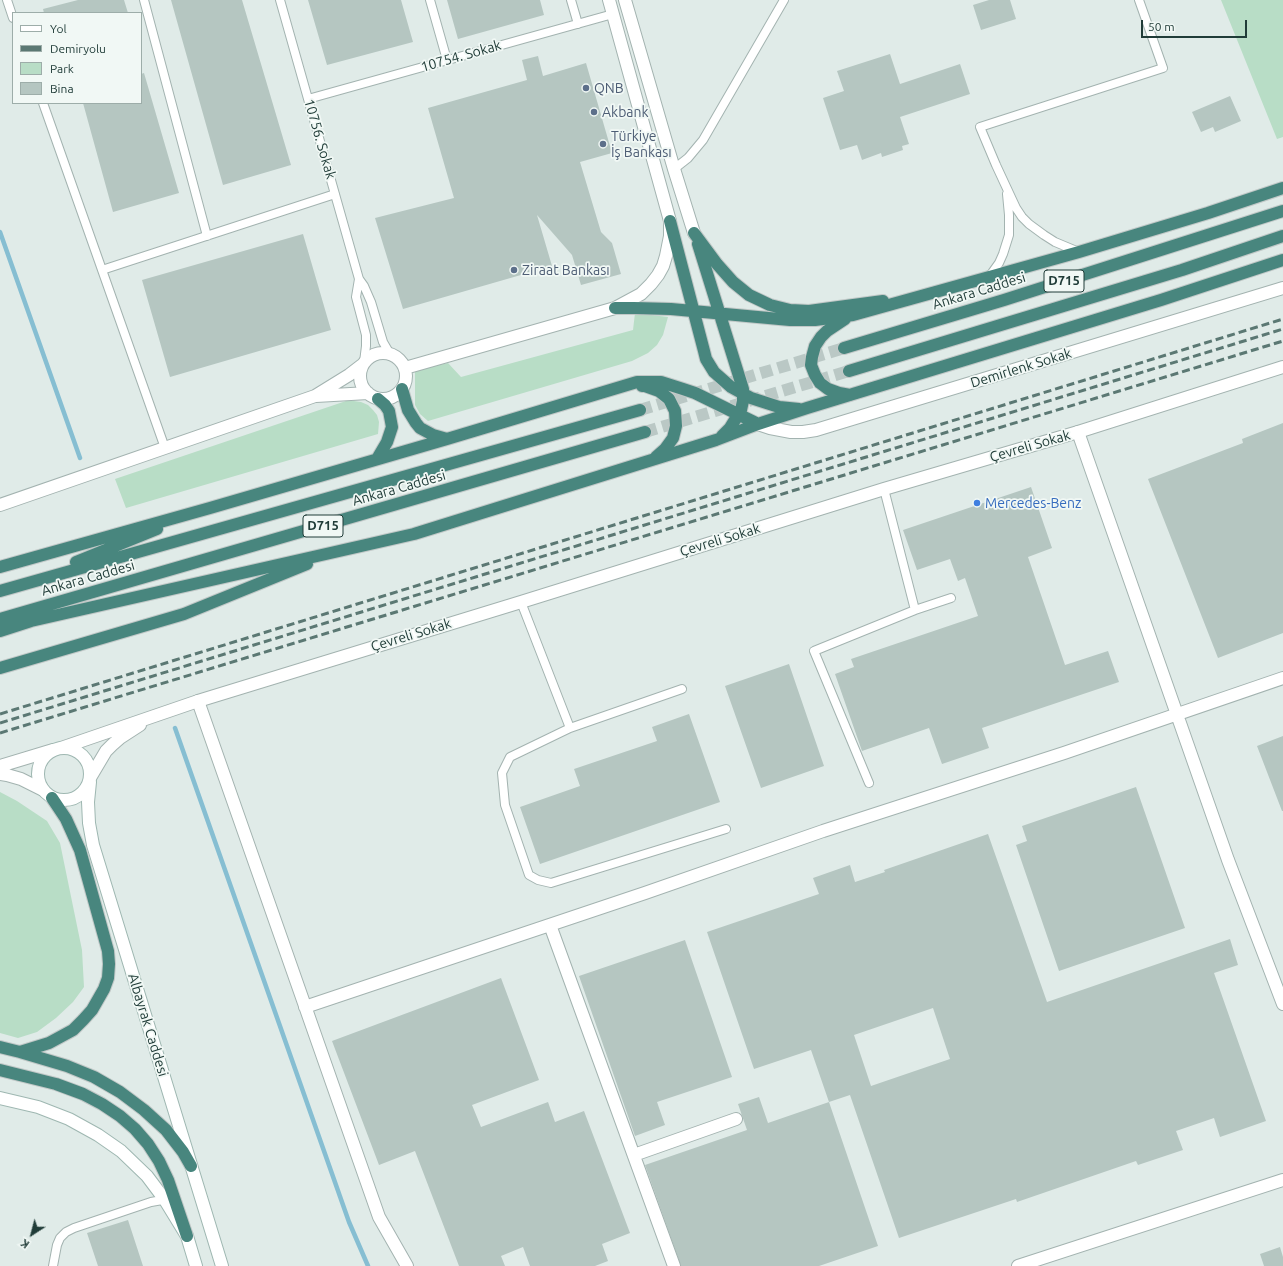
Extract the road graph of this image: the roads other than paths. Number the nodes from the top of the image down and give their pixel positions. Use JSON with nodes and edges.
{"nodes":[{"id":1,"x":6,"y":0,"type":"edge"},
{"id":2,"x":144,"y":0,"type":"edge"},
{"id":3,"x":280,"y":0,"type":"edge"},
{"id":4,"x":430,"y":0,"type":"edge"},
{"id":5,"x":571,"y":0,"type":"edge"},
{"id":6,"x":609,"y":0,"type":"edge"},
{"id":7,"x":625,"y":0,"type":"edge"},
{"id":8,"x":784,"y":0,"type":"edge"},
{"id":9,"x":1139,"y":0,"type":"edge"},
{"id":10,"x":613,"y":14,"type":"junction"},
{"id":11,"x":12,"y":15,"type":"edge"},
{"id":12,"x":578,"y":24,"type":"junction"},
{"id":13,"x":447,"y":60,"type":"junction"},
{"id":14,"x":308,"y":99,"type":"junction"},
{"id":15,"x":43,"y":104,"type":"edge"},
{"id":16,"x":674,"y":169,"type":"junction"},
{"id":17,"x":1006,"y":185,"type":"junction"},
{"id":18,"x":1283,"y":188,"type":"edge"},
{"id":19,"x":335,"y":194,"type":"junction"},
{"id":20,"x":1283,"y":211,"type":"edge"},
{"id":21,"x":670,"y":221,"type":"junction"},
{"id":22,"x":694,"y":233,"type":"junction"},
{"id":23,"x":207,"y":236,"type":"junction"},
{"id":24,"x":1283,"y":236,"type":"edge"},
{"id":25,"x":1079,"y":252,"type":"junction"},
{"id":26,"x":1283,"y":260,"type":"edge"},
{"id":27,"x":102,"y":270,"type":"junction"},
{"id":28,"x":989,"y":278,"type":"junction"},
{"id":29,"x":359,"y":279,"type":"junction"},
{"id":30,"x":1283,"y":288,"type":"edge"},
{"id":31,"x":905,"y":301,"type":"junction"},
{"id":32,"x":615,"y":308,"type":"junction"},
{"id":33,"x":693,"y":312,"type":"junction"},
{"id":34,"x":719,"y":314,"type":"junction"},
{"id":35,"x":853,"y":316,"type":"junction"},
{"id":36,"x":844,"y":348,"type":"tunnel mouth"},
{"id":37,"x":390,"y":354,"type":"junction"},
{"id":38,"x":363,"y":364,"type":"junction"},
{"id":39,"x":1283,"y":367,"type":"edge"},
{"id":40,"x":405,"y":368,"type":"junction"},
{"id":41,"x":849,"y":371,"type":"tunnel mouth"},
{"id":42,"x":624,"y":386,"type":"junction"},
{"id":43,"x":402,"y":389,"type":"junction"},
{"id":44,"x":744,"y":395,"type":"junction"},
{"id":45,"x":850,"y":395,"type":"junction"},
{"id":46,"x":315,"y":396,"type":"junction"},
{"id":47,"x":373,"y":396,"type":"junction"},
{"id":48,"x":803,"y":409,"type":"junction"},
{"id":49,"x":640,"y":410,"type":"tunnel mouth"},
{"id":50,"x":739,"y":415,"type":"junction"},
{"id":51,"x":758,"y":424,"type":"junction"},
{"id":52,"x":645,"y":432,"type":"tunnel mouth"},
{"id":53,"x":1078,"y":432,"type":"junction"},
{"id":54,"x":446,"y":439,"type":"junction"},
{"id":55,"x":716,"y":440,"type":"junction"},
{"id":56,"x":165,"y":448,"type":"junction"},
{"id":57,"x":377,"y":459,"type":"junction"},
{"id":58,"x":654,"y":460,"type":"junction"},
{"id":59,"x":884,"y":489,"type":"junction"},
{"id":60,"x":0,"y":505,"type":"edge"},
{"id":61,"x":210,"y":508,"type":"junction"},
{"id":62,"x":343,"y":550,"type":"junction"},
{"id":63,"x":0,"y":566,"type":"edge"},
{"id":64,"x":20,"y":585,"type":"junction"},
{"id":65,"x":0,"y":591,"type":"edge"},
{"id":66,"x":951,"y":598,"type":"dead end"},
{"id":67,"x":521,"y":602,"type":"junction"},
{"id":68,"x":915,"y":610,"type":"junction"},
{"id":69,"x":0,"y":619,"type":"edge"},
{"id":70,"x":0,"y":631,"type":"edge"},
{"id":71,"x":0,"y":668,"type":"edge"},
{"id":72,"x":1283,"y":678,"type":"edge"},
{"id":73,"x":682,"y":690,"type":"dead end"},
{"id":74,"x":198,"y":701,"type":"junction"},
{"id":75,"x":158,"y":714,"type":"junction"},
{"id":76,"x":1177,"y":714,"type":"junction"},
{"id":77,"x":570,"y":728,"type":"junction"},
{"id":78,"x":57,"y":749,"type":"junction"},
{"id":79,"x":0,"y":766,"type":"edge"},
{"id":80,"x":0,"y":774,"type":"edge"},
{"id":81,"x":90,"y":780,"type":"junction"},
{"id":82,"x":869,"y":783,"type":"dead end"},
{"id":83,"x":47,"y":794,"type":"junction"},
{"id":84,"x":726,"y":829,"type":"dead end"},
{"id":85,"x":550,"y":925,"type":"junction"},
{"id":86,"x":1283,"y":1004,"type":"edge"},
{"id":87,"x":305,"y":1007,"type":"junction"},
{"id":88,"x":0,"y":1047,"type":"edge"},
{"id":89,"x":20,"y":1052,"type":"junction"},
{"id":90,"x":0,"y":1070,"type":"edge"},
{"id":91,"x":0,"y":1098,"type":"edge"},
{"id":92,"x":736,"y":1119,"type":"dead end"},
{"id":93,"x":634,"y":1155,"type":"junction"},
{"id":94,"x":191,"y":1166,"type":"junction"},
{"id":95,"x":1283,"y":1180,"type":"edge"},
{"id":96,"x":170,"y":1199,"type":"junction"},
{"id":97,"x":187,"y":1236,"type":"joint"},
{"id":98,"x":54,"y":1266,"type":"edge"},
{"id":99,"x":196,"y":1266,"type":"edge"},
{"id":100,"x":222,"y":1266,"type":"edge"},
{"id":101,"x":408,"y":1266,"type":"edge"},
{"id":102,"x":674,"y":1266,"type":"edge"},
{"id":103,"x":1018,"y":1266,"type":"edge"}],
"edges":[{"from":1,"to":11,"type":"lane"},
{"from":2,"to":23,"type":"lane"},
{"from":3,"to":14,"type":"lane","name":"10756. Sokak"},
{"from":4,"to":13,"type":"lane"},
{"from":5,"to":12,"type":"lane"},
{"from":6,"to":10,"type":"street"},
{"from":7,"to":16,"type":"street"},
{"from":8,"to":16,"type":"lane"},
{"from":9,"to":17,"type":"lane"},
{"from":10,"to":12,"type":"lane","name":"10754. Sokak"},
{"from":10,"to":21,"type":"street"},
{"from":12,"to":13,"type":"lane","name":"10754. Sokak"},
{"from":13,"to":14,"type":"lane","name":"10754. Sokak"},
{"from":14,"to":19,"type":"lane","name":"10756. Sokak"},
{"from":15,"to":27,"type":"lane"},
{"from":16,"to":22,"type":"street"},
{"from":17,"to":25,"type":"lane"},
{"from":17,"to":28,"type":"lane"},
{"from":18,"to":25,"type":"highway"},
{"from":19,"to":23,"type":"lane"},
{"from":19,"to":29,"type":"lane","name":"10756. Sokak"},
{"from":20,"to":36,"type":"highway","name":"Ankara Caddesi","number":"D715"},
{"from":21,"to":32,"type":"street"},
{"from":21,"to":33,"type":"highway"},
{"from":22,"to":31,"type":"highway"},
{"from":22,"to":34,"type":"highway"},
{"from":23,"to":27,"type":"lane"},
{"from":24,"to":41,"type":"highway","number":"D715"},
{"from":25,"to":28,"type":"highway"},
{"from":26,"to":45,"type":"highway"},
{"from":27,"to":56,"type":"lane"},
{"from":28,"to":31,"type":"highway"},
{"from":29,"to":37,"type":"lane","name":"10756. Sokak"},
{"from":29,"to":38,"type":"lane","name":"10756. Sokak"},
{"from":30,"to":51,"type":"street","name":"Demirlenk Sokak"},
{"from":31,"to":35,"type":"highway"},
{"from":32,"to":33,"type":"highway"},
{"from":32,"to":40,"type":"street"},
{"from":33,"to":34,"type":"highway"},
{"from":33,"to":44,"type":"highway"},
{"from":34,"to":35,"type":"highway"},
{"from":34,"to":44,"type":"highway"},
{"from":35,"to":45,"type":"highway"},
{"from":37,"to":38,"type":"street"},
{"from":37,"to":40,"type":"street"},
{"from":38,"to":46,"type":"street"},
{"from":38,"to":47,"type":"street"},
{"from":39,"to":53,"type":"street","name":"Çevreli Sokak"},
{"from":40,"to":43,"type":"street"},
{"from":42,"to":50,"type":"highway"},
{"from":42,"to":54,"type":"highway"},
{"from":42,"to":58,"type":"highway"},
{"from":43,"to":47,"type":"street"},
{"from":43,"to":54,"type":"highway"},
{"from":44,"to":48,"type":"highway"},
{"from":44,"to":50,"type":"highway"},
{"from":45,"to":48,"type":"highway"},
{"from":46,"to":47,"type":"street"},
{"from":46,"to":56,"type":"street"},
{"from":47,"to":57,"type":"highway"},
{"from":48,"to":51,"type":"highway"},
{"from":49,"to":64,"type":"highway","name":"Ankara Caddesi","number":"D715"},
{"from":50,"to":51,"type":"highway"},
{"from":50,"to":55,"type":"highway"},
{"from":51,"to":55,"type":"highway"},
{"from":52,"to":69,"type":"highway","name":"Ankara Caddesi","number":"D715"},
{"from":53,"to":59,"type":"street","name":"Çevreli Sokak"},
{"from":53,"to":76,"type":"street"},
{"from":54,"to":57,"type":"highway"},
{"from":55,"to":58,"type":"highway"},
{"from":56,"to":60,"type":"street"},
{"from":57,"to":61,"type":"highway"},
{"from":58,"to":62,"type":"highway"},
{"from":59,"to":67,"type":"street","name":"Çevreli Sokak"},
{"from":59,"to":68,"type":"lane"},
{"from":61,"to":63,"type":"highway"},
{"from":61,"to":64,"type":"highway"},
{"from":62,"to":70,"type":"highway"},
{"from":62,"to":71,"type":"highway"},
{"from":64,"to":65,"type":"highway","name":"Ankara Caddesi","number":"D715"},
{"from":66,"to":68,"type":"lane"},
{"from":67,"to":74,"type":"street","name":"Çevreli Sokak"},
{"from":67,"to":77,"type":"lane"},
{"from":68,"to":82,"type":"lane"},
{"from":72,"to":76,"type":"street"},
{"from":73,"to":77,"type":"lane"},
{"from":74,"to":75,"type":"street","name":"Çevreli Sokak"},
{"from":74,"to":87,"type":"street"},
{"from":75,"to":78,"type":"street"},
{"from":75,"to":81,"type":"street"},
{"from":76,"to":85,"type":"street"},
{"from":76,"to":86,"type":"street"},
{"from":77,"to":84,"type":"lane"},
{"from":78,"to":79,"type":"street"},
{"from":78,"to":81,"type":"street"},
{"from":78,"to":83,"type":"street"},
{"from":80,"to":83,"type":"street"},
{"from":81,"to":83,"type":"street"},
{"from":81,"to":94,"type":"street","name":"Albayrak Caddesi"},
{"from":83,"to":89,"type":"highway"},
{"from":85,"to":87,"type":"street"},
{"from":85,"to":93,"type":"street"},
{"from":87,"to":101,"type":"street"},
{"from":88,"to":89,"type":"highway"},
{"from":89,"to":94,"type":"highway"},
{"from":90,"to":96,"type":"highway"},
{"from":91,"to":96,"type":"street"},
{"from":92,"to":93,"type":"street"},
{"from":93,"to":102,"type":"street"},
{"from":94,"to":100,"type":"street","name":"Albayrak Caddesi"},
{"from":95,"to":103,"type":"street"},
{"from":96,"to":97,"type":"highway"},
{"from":96,"to":98,"type":"lane"},
{"from":97,"to":99,"type":"street"}]}
